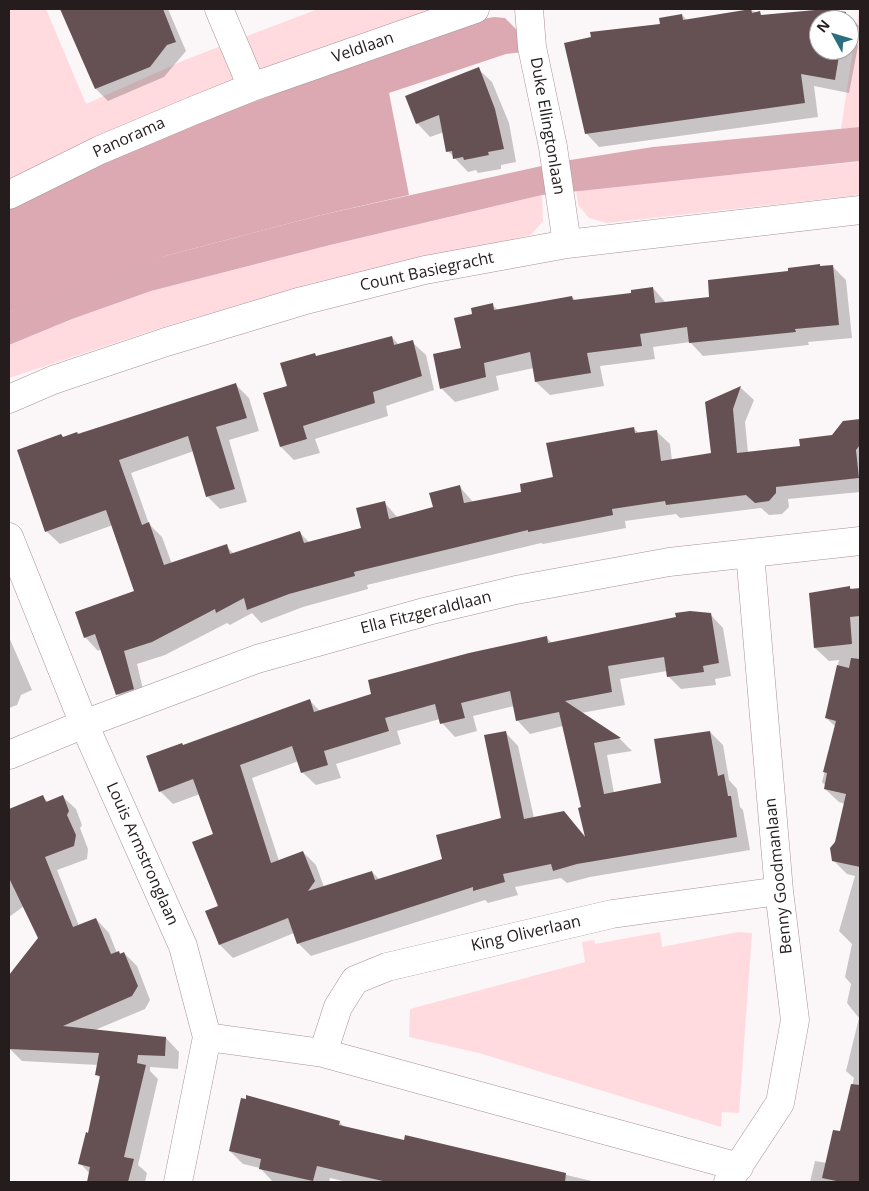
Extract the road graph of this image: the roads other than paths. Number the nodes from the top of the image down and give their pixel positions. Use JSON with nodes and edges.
{"nodes":[{"id":1,"x":219,"y":9,"type":"edge"},
{"id":2,"x":475,"y":9,"type":"edge"},
{"id":3,"x":529,"y":9,"type":"edge"},
{"id":4,"x":252,"y":87,"type":"junction"},
{"id":5,"x":9,"y":196,"type":"edge"},
{"id":6,"x":860,"y":210,"type":"edge"},
{"id":7,"x":567,"y":244,"type":"junction"},
{"id":8,"x":9,"y":399,"type":"edge"},
{"id":9,"x":9,"y":537,"type":"edge"},
{"id":10,"x":860,"y":541,"type":"edge"},
{"id":11,"x":750,"y":553,"type":"junction"},
{"id":12,"x":84,"y":724,"type":"junction"},
{"id":13,"x":9,"y":755,"type":"edge"},
{"id":14,"x":779,"y":891,"type":"junction"},
{"id":15,"x":207,"y":1037,"type":"junction"},
{"id":16,"x":323,"y":1053,"type":"junction"},
{"id":17,"x":734,"y":1175,"type":"edge"},
{"id":18,"x":178,"y":1182,"type":"edge"}],
"edges":[{"from":1,"to":4,"type":"street"},
{"from":2,"to":4,"type":"street","name":"Veldlaan"},
{"from":3,"to":7,"type":"street","name":"Duke Ellingtonlaan"},
{"from":4,"to":5,"type":"street","name":"Panorama"},
{"from":6,"to":7,"type":"street","name":"Count Basiegracht"},
{"from":7,"to":8,"type":"street","name":"Count Basiegracht"},
{"from":9,"to":12,"type":"street","name":"Louis Armstronglaan"},
{"from":10,"to":11,"type":"street","name":"Ella Fitzgeraldlaan"},
{"from":11,"to":12,"type":"street","name":"Ella Fitzgeraldlaan"},
{"from":11,"to":14,"type":"street","name":"Benny Goodmanlaan"},
{"from":12,"to":13,"type":"street","name":"Ella Fitzgeraldlaan"},
{"from":12,"to":15,"type":"street","name":"Louis Armstronglaan"},
{"from":14,"to":16,"type":"street","name":"King Oliverlaan"},
{"from":14,"to":17,"type":"street","name":"Benny Goodmanlaan"},
{"from":15,"to":16,"type":"street"},
{"from":15,"to":18,"type":"street","name":"Louis Armstronglaan"},
{"from":16,"to":17,"type":"street"}]}
